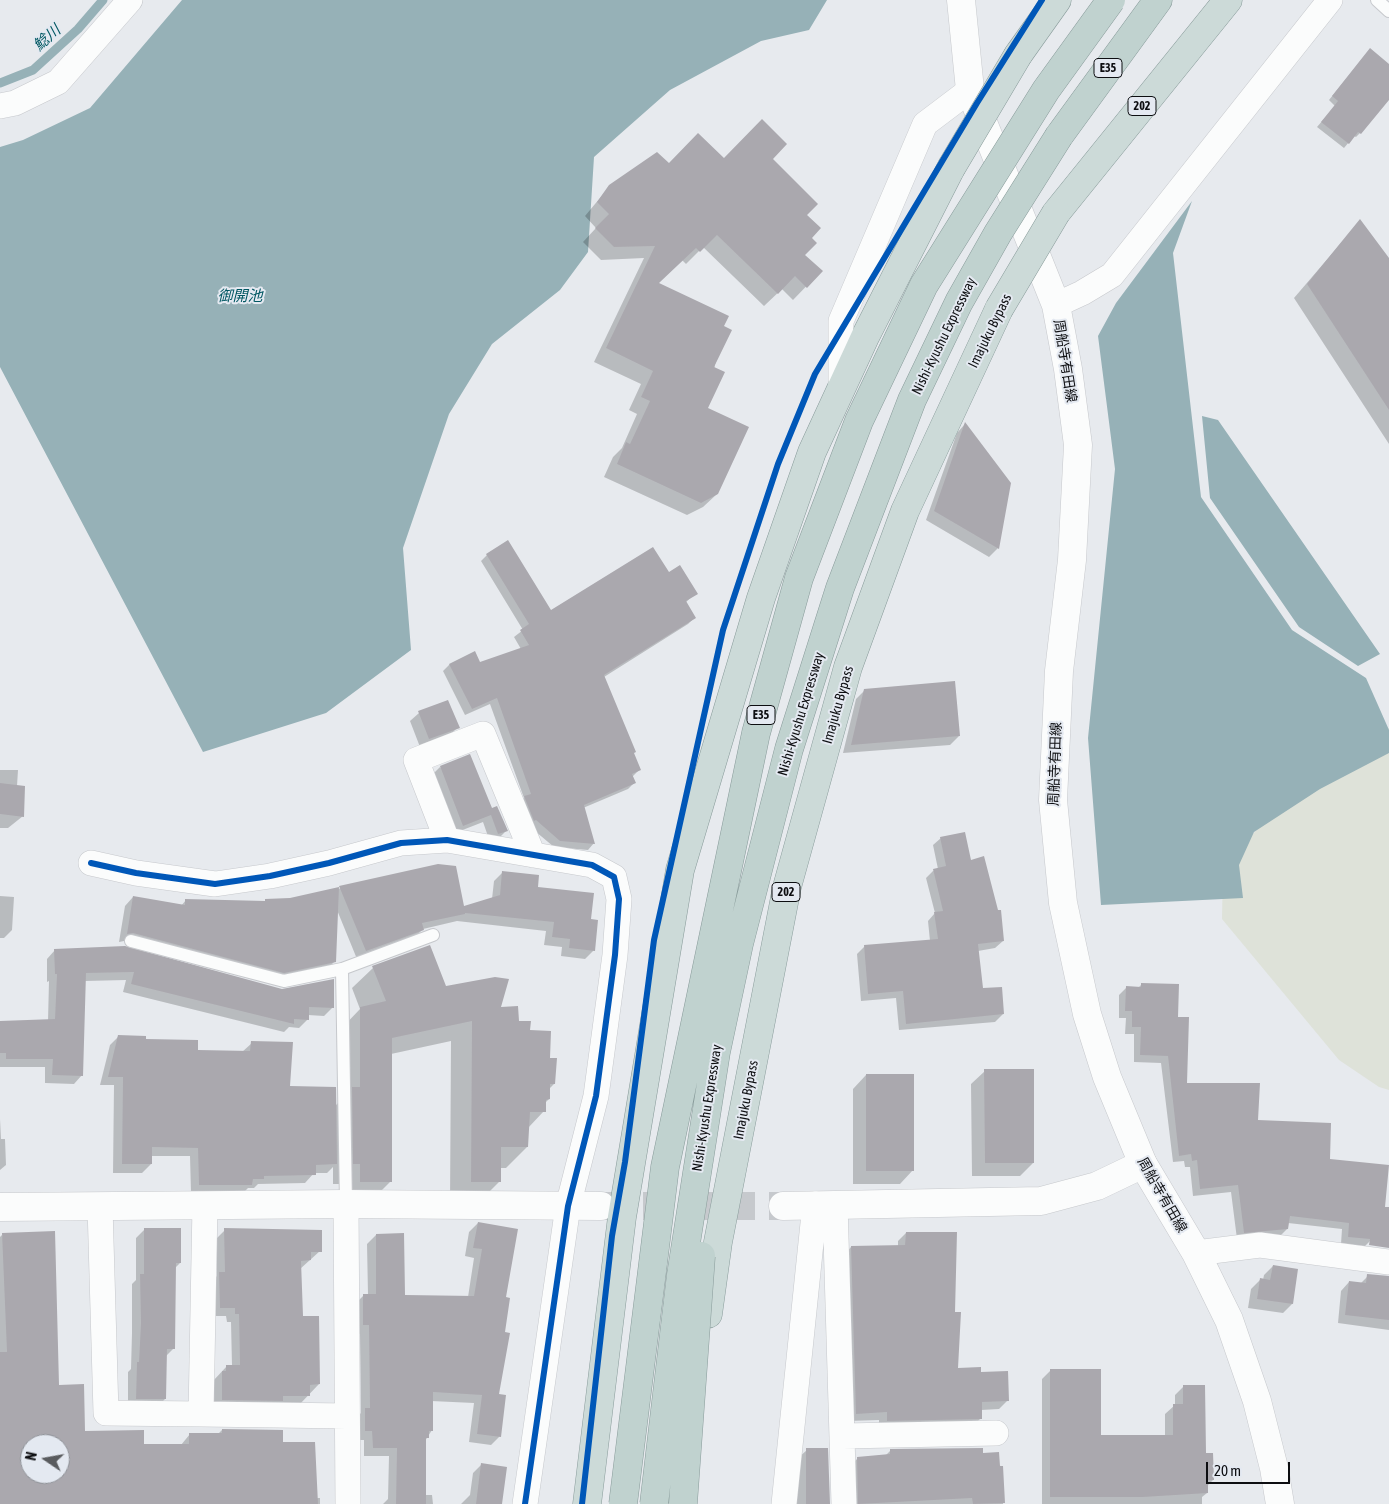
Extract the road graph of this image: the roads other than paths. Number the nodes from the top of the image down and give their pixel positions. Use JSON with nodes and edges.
{"nodes":[{"id":1,"x":130,"y":0,"type":"edge"},
{"id":2,"x":961,"y":0,"type":"edge"},
{"id":3,"x":1057,"y":0,"type":"edge"},
{"id":4,"x":1111,"y":0,"type":"edge"},
{"id":5,"x":1158,"y":0,"type":"edge"},
{"id":6,"x":1228,"y":0,"type":"edge"},
{"id":7,"x":1330,"y":0,"type":"edge"},
{"id":8,"x":1378,"y":0,"type":"edge"},
{"id":9,"x":1389,"y":11,"type":"edge"},
{"id":10,"x":970,"y":90,"type":"junction"},
{"id":11,"x":0,"y":106,"type":"edge"},
{"id":12,"x":1056,"y":305,"type":"junction"},
{"id":13,"x":841,"y":390,"type":"junction"},
{"id":14,"x":447,"y":840,"type":"junction"},
{"id":15,"x":534,"y":854,"type":"junction"},
{"id":16,"x":91,"y":863,"type":"dead end"},
{"id":17,"x":432,"y":934,"type":"dead end"},
{"id":18,"x":131,"y":941,"type":"dead end"},
{"id":19,"x":342,"y":969,"type":"junction"},
{"id":20,"x":716,"y":1052,"type":"junction"},
{"id":21,"x":1143,"y":1164,"type":"junction"},
{"id":22,"x":346,"y":1204,"type":"junction"},
{"id":23,"x":825,"y":1204,"type":"junction"},
{"id":24,"x":205,"y":1205,"type":"junction"},
{"id":25,"x":100,"y":1206,"type":"junction"},
{"id":26,"x":568,"y":1206,"type":"junction"},
{"id":27,"x":601,"y":1206,"type":"tunnel mouth"},
{"id":28,"x":783,"y":1206,"type":"tunnel mouth"},
{"id":29,"x":0,"y":1207,"type":"edge"},
{"id":30,"x":1196,"y":1253,"type":"junction"},
{"id":31,"x":1389,"y":1262,"type":"edge"},
{"id":32,"x":201,"y":1414,"type":"junction"},
{"id":33,"x":347,"y":1416,"type":"junction"},
{"id":34,"x":996,"y":1433,"type":"dead end"},
{"id":35,"x":843,"y":1436,"type":"junction"},
{"id":36,"x":348,"y":1504,"type":"edge"},
{"id":37,"x":525,"y":1504,"type":"edge"},
{"id":38,"x":587,"y":1504,"type":"edge"},
{"id":39,"x":623,"y":1504,"type":"edge"},
{"id":40,"x":654,"y":1504,"type":"edge"},
{"id":41,"x":683,"y":1504,"type":"edge"},
{"id":42,"x":784,"y":1504,"type":"edge"},
{"id":43,"x":844,"y":1504,"type":"edge"},
{"id":44,"x":1280,"y":1504,"type":"edge"}],
"edges":[{"from":1,"to":11,"type":"street"},
{"from":2,"to":10,"type":"main road","name":"周船寺有田線"},
{"from":3,"to":13,"type":"highway","bridge":true},
{"from":4,"to":39,"type":"highway","name":"Nishi-Kyushu Expressway","number":"E35","bridge":true},
{"from":5,"to":20,"type":"highway","name":"Nishi-Kyushu Expressway","number":"E35","bridge":true},
{"from":6,"to":41,"type":"highway","name":"Imajuku Bypass","number":"202","bridge":true},
{"from":7,"to":12,"type":"street"},
{"from":8,"to":9,"type":"lane"},
{"from":10,"to":12,"type":"main road","name":"周船寺有田線"},
{"from":10,"to":13,"type":"street"},
{"from":12,"to":21,"type":"main road","name":"周船寺有田線"},
{"from":13,"to":38,"type":"highway"},
{"from":14,"to":15,"type":"street"},
{"from":14,"to":15,"type":"street"},
{"from":14,"to":16,"type":"street"},
{"from":15,"to":26,"type":"street"},
{"from":17,"to":19,"type":"lane"},
{"from":18,"to":19,"type":"lane"},
{"from":19,"to":22,"type":"lane"},
{"from":20,"to":40,"type":"highway","name":"Nishi-Kyushu Expressway","number":"E35","bridge":true},
{"from":20,"to":41,"type":"highway","bridge":true},
{"from":21,"to":23,"type":"main road"},
{"from":21,"to":30,"type":"main road","name":"周船寺有田線"},
{"from":22,"to":24,"type":"main road"},
{"from":22,"to":26,"type":"main road"},
{"from":22,"to":33,"type":"street"},
{"from":23,"to":28,"type":"main road"},
{"from":23,"to":35,"type":"street"},
{"from":23,"to":42,"type":"street"},
{"from":24,"to":25,"type":"main road"},
{"from":24,"to":32,"type":"street"},
{"from":25,"to":29,"type":"main road"},
{"from":25,"to":32,"type":"street"},
{"from":26,"to":27,"type":"main road"},
{"from":26,"to":37,"type":"street"},
{"from":30,"to":31,"type":"street"},
{"from":30,"to":44,"type":"main road","name":"周船寺有田線"},
{"from":32,"to":33,"type":"street"},
{"from":33,"to":36,"type":"street"},
{"from":34,"to":35,"type":"street"},
{"from":35,"to":43,"type":"street"}]}
